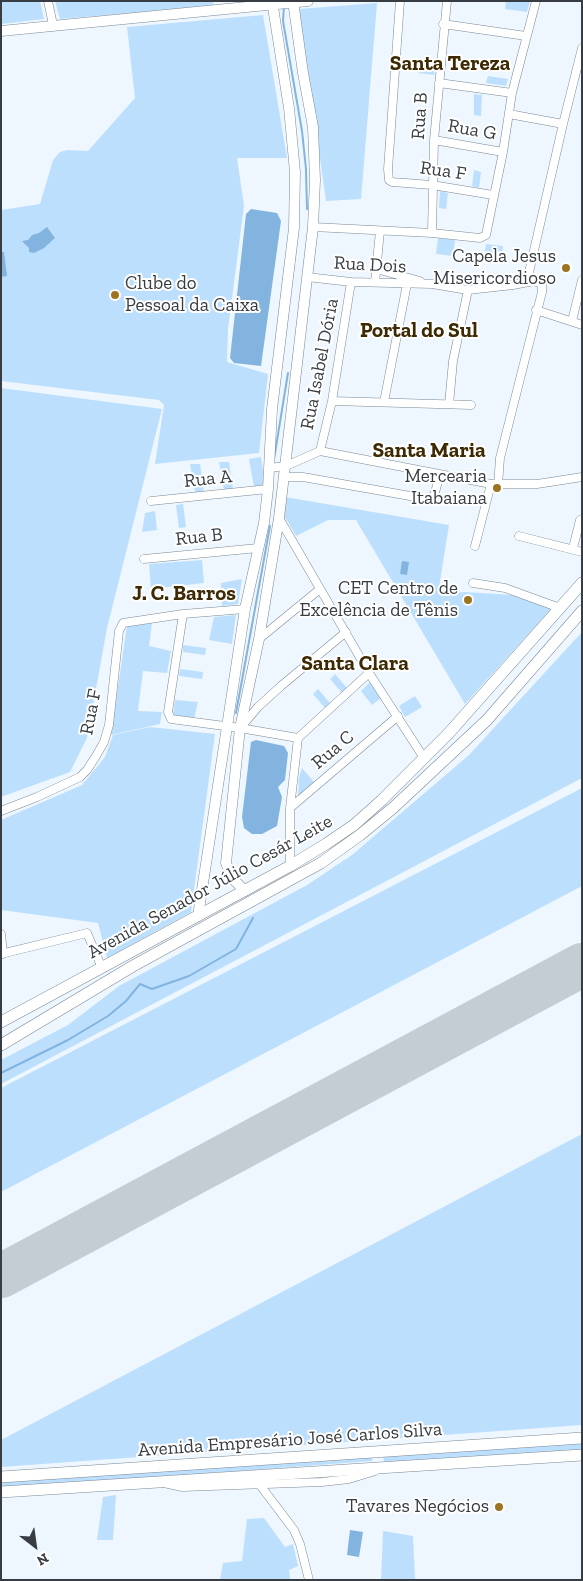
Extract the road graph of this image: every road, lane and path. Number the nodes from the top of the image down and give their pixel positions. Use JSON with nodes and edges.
{"nodes":[{"id":1,"x":48,"y":1,"type":"edge"},
{"id":2,"x":308,"y":1,"type":"edge"},
{"id":3,"x":400,"y":1,"type":"edge"},
{"id":4,"x":447,"y":1,"type":"edge"},
{"id":5,"x":536,"y":1,"type":"edge"},
{"id":6,"x":292,"y":2,"type":"edge"},
{"id":7,"x":274,"y":3,"type":"edge"},
{"id":8,"x":444,"y":24,"type":"junction"},
{"id":9,"x":53,"y":25,"type":"junction"},
{"id":10,"x":1,"y":31,"type":"edge"},
{"id":11,"x":526,"y":36,"type":"junction"},
{"id":12,"x":582,"y":48,"type":"edge"},
{"id":13,"x":439,"y":83,"type":"junction"},
{"id":14,"x":512,"y":93,"type":"junction"},
{"id":15,"x":509,"y":114,"type":"junction"},
{"id":16,"x":563,"y":124,"type":"junction"},
{"id":17,"x":434,"y":140,"type":"junction"},
{"id":18,"x":503,"y":152,"type":"junction"},
{"id":19,"x":432,"y":185,"type":"junction"},
{"id":20,"x":493,"y":195,"type":"junction"},
{"id":21,"x":313,"y":228,"type":"junction"},
{"id":22,"x":380,"y":231,"type":"junction"},
{"id":23,"x":432,"y":233,"type":"junction"},
{"id":24,"x":376,"y":270,"type":"junction"},
{"id":25,"x":307,"y":277,"type":"junction"},
{"id":26,"x":582,"y":280,"type":"edge"},
{"id":27,"x":527,"y":281,"type":"junction"},
{"id":28,"x":351,"y":282,"type":"junction"},
{"id":29,"x":375,"y":282,"type":"junction"},
{"id":30,"x":407,"y":284,"type":"junction"},
{"id":31,"x":432,"y":284,"type":"junction"},
{"id":32,"x":468,"y":290,"type":"junction"},
{"id":33,"x":536,"y":310,"type":"junction"},
{"id":34,"x":572,"y":321,"type":"junction"},
{"id":35,"x":582,"y":325,"type":"edge"},
{"id":36,"x":332,"y":401,"type":"junction"},
{"id":37,"x":384,"y":402,"type":"junction"},
{"id":38,"x":448,"y":404,"type":"junction"},
{"id":39,"x":471,"y":405,"type":"dead end"},
{"id":40,"x":320,"y":451,"type":"junction"},
{"id":41,"x":286,"y":466,"type":"junction"},
{"id":42,"x":269,"y":468,"type":"junction"},
{"id":43,"x":440,"y":474,"type":"junction"},
{"id":44,"x":284,"y":477,"type":"junction"},
{"id":45,"x":582,"y":477,"type":"edge"},
{"id":46,"x":495,"y":484,"type":"junction"},
{"id":47,"x":268,"y":489,"type":"junction"},
{"id":48,"x":151,"y":501,"type":"dead end"},
{"id":49,"x":279,"y":518,"type":"junction"},
{"id":50,"x":580,"y":520,"type":"dead end"},
{"id":51,"x":519,"y":536,"type":"dead end"},
{"id":52,"x":475,"y":546,"type":"dead end"},
{"id":53,"x":258,"y":548,"type":"junction"},
{"id":54,"x":573,"y":548,"type":"junction"},
{"id":55,"x":582,"y":552,"type":"edge"},
{"id":56,"x":144,"y":559,"type":"dead end"},
{"id":57,"x":473,"y":583,"type":"dead end"},
{"id":58,"x":582,"y":583,"type":"edge"},
{"id":59,"x":320,"y":589,"type":"junction"},
{"id":60,"x":560,"y":608,"type":"junction"},
{"id":61,"x":245,"y":609,"type":"junction"},
{"id":62,"x":582,"y":611,"type":"edge"},
{"id":63,"x":183,"y":614,"type":"junction"},
{"id":64,"x":346,"y":632,"type":"junction"},
{"id":65,"x":533,"y":638,"type":"junction"},
{"id":66,"x":260,"y":639,"type":"junction"},
{"id":67,"x":545,"y":653,"type":"junction"},
{"id":68,"x":518,"y":656,"type":"junction"},
{"id":69,"x":531,"y":671,"type":"junction"},
{"id":70,"x":369,"y":673,"type":"junction"},
{"id":71,"x":398,"y":716,"type":"junction"},
{"id":72,"x":227,"y":726,"type":"junction"},
{"id":73,"x":240,"y":728,"type":"junction"},
{"id":74,"x":298,"y":738,"type":"junction"},
{"id":75,"x":424,"y":758,"type":"junction"},
{"id":76,"x":290,"y":808,"type":"junction"},
{"id":77,"x":1,"y":811,"type":"edge"},
{"id":78,"x":290,"y":866,"type":"junction"},
{"id":79,"x":245,"y":891,"type":"junction"},
{"id":80,"x":198,"y":916,"type":"junction"},
{"id":81,"x":1,"y":934,"type":"edge"},
{"id":82,"x":2,"y":954,"type":"edge"},
{"id":83,"x":102,"y":968,"type":"junction"},
{"id":84,"x":1,"y":1022,"type":"edge"},
{"id":85,"x":1,"y":1045,"type":"edge"},
{"id":86,"x":582,"y":1438,"type":"edge"},
{"id":87,"x":378,"y":1452,"type":"junction"},
{"id":88,"x":582,"y":1455,"type":"edge"},
{"id":89,"x":379,"y":1467,"type":"junction"},
{"id":90,"x":1,"y":1477,"type":"edge"},
{"id":91,"x":301,"y":1478,"type":"junction"},
{"id":92,"x":160,"y":1482,"type":"junction"},
{"id":93,"x":260,"y":1485,"type":"junction"},
{"id":94,"x":1,"y":1492,"type":"edge"},
{"id":95,"x":309,"y":1580,"type":"edge"}],
"edges":[{"from":1,"to":9,"type":"street"},
{"from":2,"to":6,"type":"street"},
{"from":3,"to":19,"type":"street","name":"Rua F"},
{"from":4,"to":8,"type":"street","name":"Rua B"},
{"from":5,"to":11,"type":"street"},
{"from":6,"to":7,"type":"street"},
{"from":6,"to":21,"type":"street"},
{"from":7,"to":9,"type":"street"},
{"from":7,"to":42,"type":"street"},
{"from":8,"to":11,"type":"street"},
{"from":8,"to":13,"type":"street","name":"Rua B"},
{"from":9,"to":10,"type":"street"},
{"from":11,"to":14,"type":"street"},
{"from":12,"to":16,"type":"street"},
{"from":13,"to":14,"type":"street"},
{"from":13,"to":17,"type":"street","name":"Rua B"},
{"from":14,"to":15,"type":"street"},
{"from":15,"to":16,"type":"street"},
{"from":15,"to":18,"type":"street"},
{"from":16,"to":27,"type":"street"},
{"from":17,"to":18,"type":"street","name":"Rua G"},
{"from":17,"to":19,"type":"street","name":"Rua B"},
{"from":18,"to":20,"type":"street"},
{"from":19,"to":20,"type":"street","name":"Rua F"},
{"from":19,"to":23,"type":"street","name":"Rua B"},
{"from":20,"to":23,"type":"street"},
{"from":21,"to":22,"type":"street"},
{"from":21,"to":25,"type":"street"},
{"from":22,"to":23,"type":"street"},
{"from":22,"to":24,"type":"street"},
{"from":24,"to":29,"type":"street"},
{"from":24,"to":31,"type":"street","name":"Rua Dois"},
{"from":25,"to":28,"type":"street","name":"Rua Dois"},
{"from":25,"to":41,"type":"street"},
{"from":26,"to":34,"type":"street"},
{"from":27,"to":32,"type":"street","name":"Rua Dois"},
{"from":27,"to":33,"type":"street","name":"Rua Dois"},
{"from":28,"to":29,"type":"street","name":"Rua Dois"},
{"from":28,"to":36,"type":"street","name":"Rua Isabel Dória"},
{"from":29,"to":30,"type":"street","name":"Rua Dois"},
{"from":30,"to":31,"type":"street","name":"Rua Dois"},
{"from":30,"to":37,"type":"street"},
{"from":31,"to":32,"type":"street","name":"Rua Dois"},
{"from":32,"to":38,"type":"street"},
{"from":33,"to":34,"type":"street"},
{"from":33,"to":46,"type":"street"},
{"from":34,"to":35,"type":"street"},
{"from":36,"to":37,"type":"street"},
{"from":36,"to":40,"type":"street","name":"Rua Isabel Dória"},
{"from":37,"to":38,"type":"street"},
{"from":38,"to":39,"type":"street"},
{"from":40,"to":41,"type":"street"},
{"from":40,"to":43,"type":"street"},
{"from":41,"to":42,"type":"street"},
{"from":41,"to":44,"type":"street"},
{"from":42,"to":47,"type":"street"},
{"from":43,"to":44,"type":"street"},
{"from":43,"to":46,"type":"street"},
{"from":44,"to":49,"type":"street"},
{"from":45,"to":46,"type":"street"},
{"from":46,"to":52,"type":"street"},
{"from":47,"to":48,"type":"street","name":"Rua A"},
{"from":47,"to":53,"type":"street"},
{"from":49,"to":59,"type":"street"},
{"from":49,"to":66,"type":"street"},
{"from":50,"to":54,"type":"street"},
{"from":51,"to":54,"type":"street"},
{"from":53,"to":56,"type":"street","name":"Rua B"},
{"from":53,"to":61,"type":"street"},
{"from":54,"to":55,"type":"street"},
{"from":57,"to":60,"type":"street"},
{"from":58,"to":60,"type":"main road","name":"Avenida Senador Júlio Cesár Leite"},
{"from":59,"to":64,"type":"street"},
{"from":59,"to":66,"type":"street"},
{"from":60,"to":65,"type":"main road","name":"Avenida Senador Júlio Cesár Leite"},
{"from":61,"to":63,"type":"street"},
{"from":61,"to":72,"type":"street"},
{"from":62,"to":67,"type":"main road","name":"Avenida Senador Júlio Cesár Leite"},
{"from":63,"to":72,"type":"street"},
{"from":63,"to":77,"type":"street","name":"Rua F"},
{"from":64,"to":70,"type":"street"},
{"from":64,"to":73,"type":"street"},
{"from":65,"to":67,"type":"main road"},
{"from":65,"to":68,"type":"main road","name":"Avenida Senador Júlio Cesár Leite"},
{"from":66,"to":73,"type":"street"},
{"from":67,"to":69,"type":"main road","name":"Avenida Senador Júlio Cesár Leite"},
{"from":68,"to":69,"type":"main road"},
{"from":68,"to":75,"type":"main road","name":"Avenida Senador Júlio Cesár Leite"},
{"from":69,"to":85,"type":"main road","name":"Avenida Senador Júlio Cesár Leite"},
{"from":70,"to":71,"type":"street"},
{"from":70,"to":74,"type":"street"},
{"from":71,"to":75,"type":"street"},
{"from":71,"to":76,"type":"street","name":"Rua C"},
{"from":72,"to":73,"type":"street"},
{"from":72,"to":80,"type":"street"},
{"from":73,"to":74,"type":"street"},
{"from":73,"to":79,"type":"street"},
{"from":74,"to":76,"type":"street"},
{"from":75,"to":78,"type":"main road","name":"Avenida Senador Júlio Cesár Leite"},
{"from":76,"to":78,"type":"street"},
{"from":78,"to":79,"type":"main road","name":"Avenida Senador Júlio Cesár Leite"},
{"from":79,"to":80,"type":"main road","name":"Avenida Senador Júlio Cesár Leite"},
{"from":80,"to":83,"type":"main road","name":"Avenida Senador Júlio Cesár Leite"},
{"from":81,"to":82,"type":"street"},
{"from":82,"to":83,"type":"street"},
{"from":83,"to":84,"type":"main road","name":"Avenida Senador Júlio Cesár Leite"},
{"from":86,"to":87,"type":"main road","name":"Avenida Empresário José Carlos Silva"},
{"from":87,"to":89,"type":"main road"},
{"from":87,"to":90,"type":"main road","name":"Avenida Empresário José Carlos Silva"},
{"from":88,"to":89,"type":"main road","name":"Avenida Empresário José Carlos Silva"},
{"from":89,"to":91,"type":"main road","name":"Avenida Empresário José Carlos Silva"},
{"from":91,"to":92,"type":"main road","name":"Avenida Empresário José Carlos Silva"},
{"from":91,"to":93,"type":"street"},
{"from":92,"to":93,"type":"street"},
{"from":92,"to":94,"type":"main road","name":"Avenida Empresário José Carlos Silva"},
{"from":93,"to":95,"type":"street"}]}
